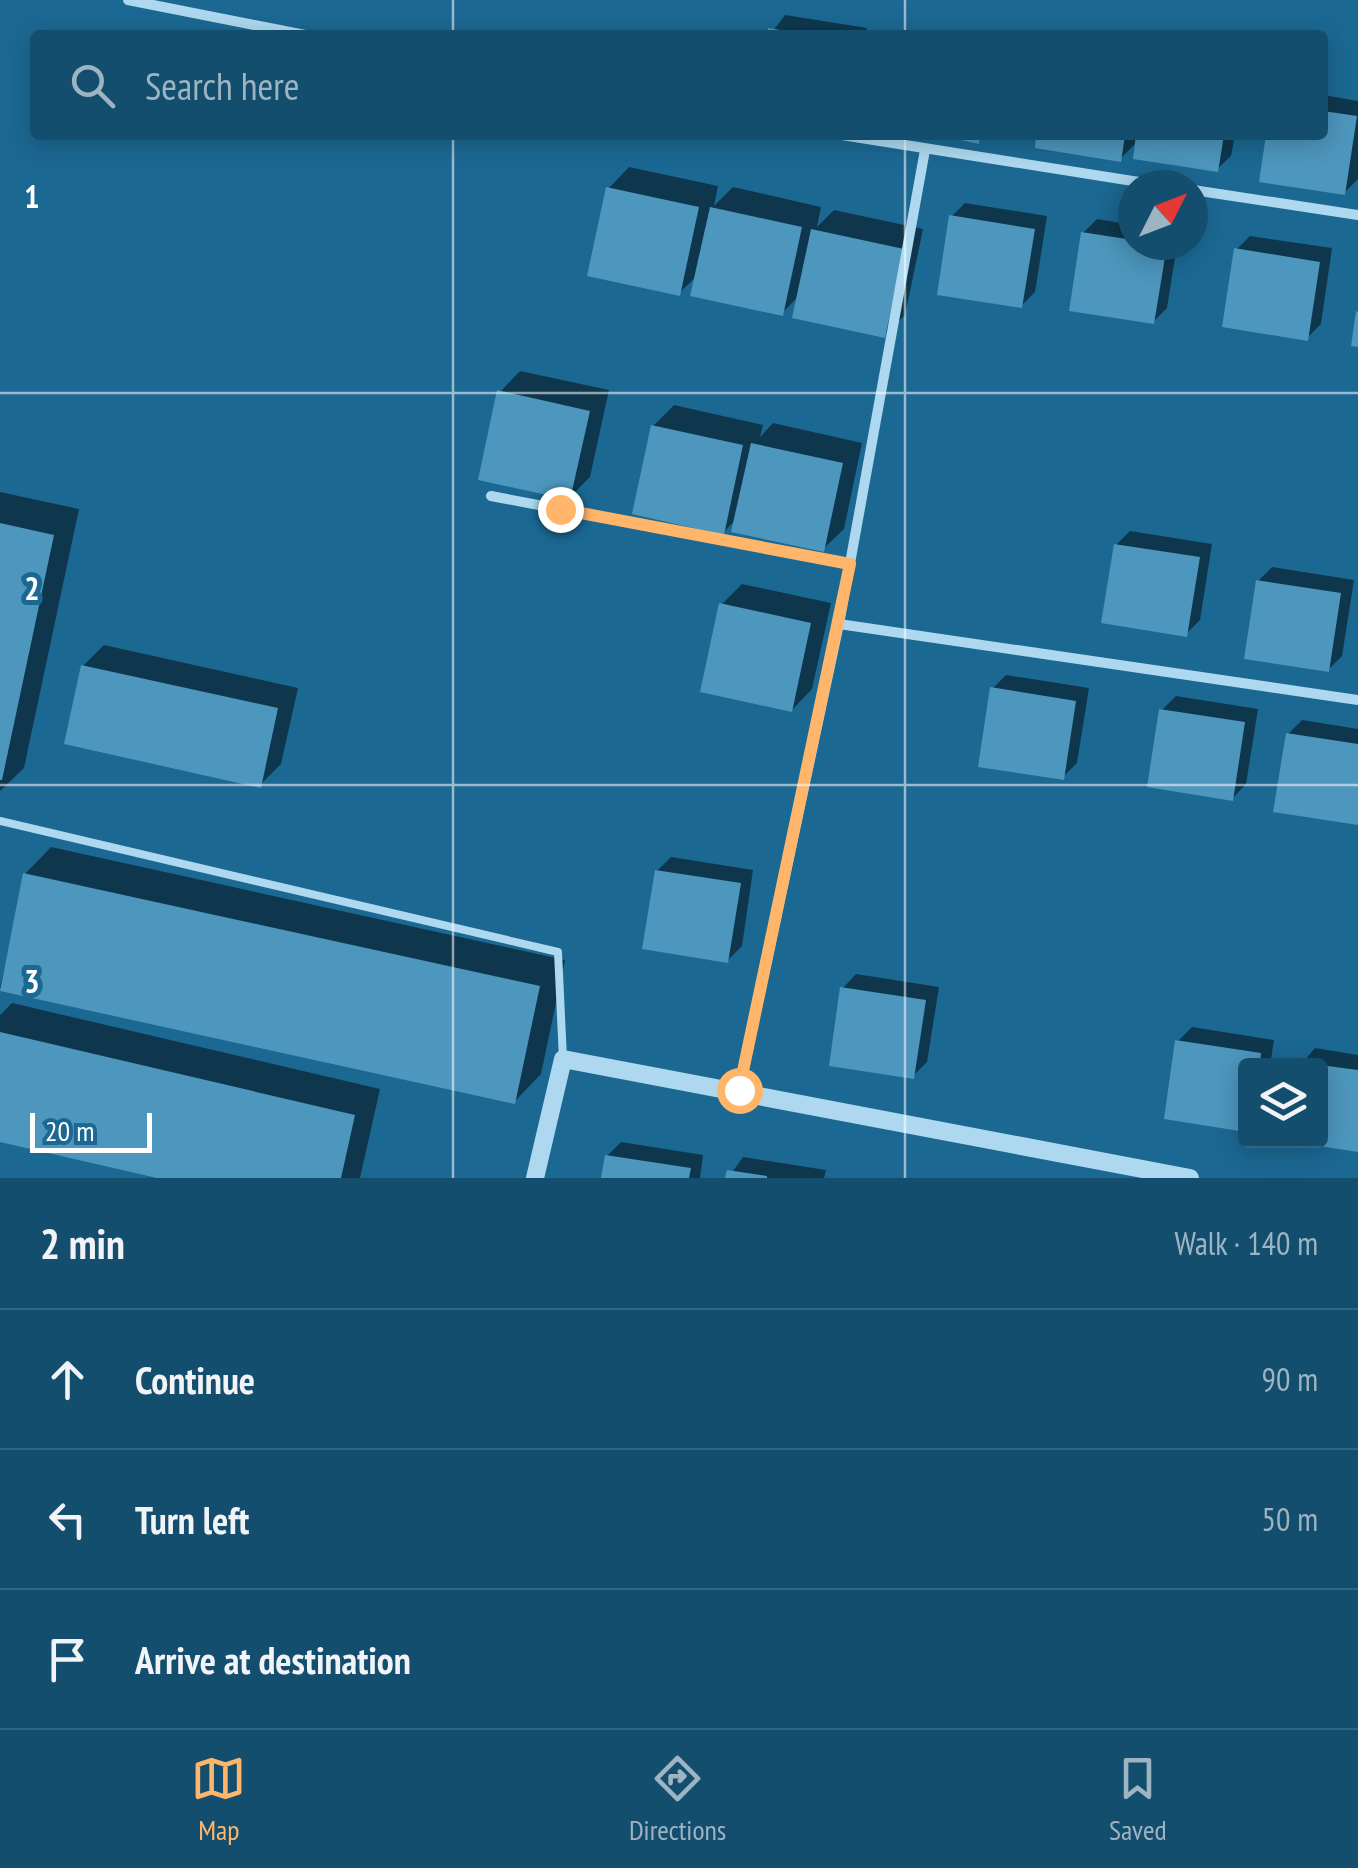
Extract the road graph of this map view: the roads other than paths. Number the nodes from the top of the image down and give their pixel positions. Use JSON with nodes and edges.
{"nodes":[{"id":1,"x":128,"y":0,"type":"edge"},
{"id":2,"x":280,"y":30,"type":"edge"},
{"id":3,"x":870,"y":140,"type":"edge"},
{"id":4,"x":925,"y":150,"type":"junction"},
{"id":5,"x":1118,"y":179,"type":"edge"},
{"id":6,"x":1208,"y":192,"type":"edge"},
{"id":7,"x":1358,"y":216,"type":"edge"},
{"id":8,"x":491,"y":496,"type":"dead end"},
{"id":9,"x":850,"y":564,"type":"junction"},
{"id":10,"x":840,"y":624,"type":"junction"},
{"id":11,"x":1358,"y":700,"type":"edge"},
{"id":12,"x":0,"y":820,"type":"edge"},
{"id":13,"x":562,"y":1059,"type":"junction"},
{"id":14,"x":739,"y":1090,"type":"junction"},
{"id":15,"x":535,"y":1178,"type":"edge"},
{"id":16,"x":1190,"y":1178,"type":"edge"}],
"edges":[{"from":1,"to":2,"type":"street"},
{"from":3,"to":4,"type":"street"},
{"from":4,"to":5,"type":"street"},
{"from":4,"to":9,"type":"street"},
{"from":6,"to":7,"type":"street"},
{"from":8,"to":9,"type":"street"},
{"from":9,"to":10,"type":"street"},
{"from":10,"to":11,"type":"street"},
{"from":10,"to":14,"type":"street"},
{"from":12,"to":13,"type":"lane"},
{"from":13,"to":14,"type":"street"},
{"from":13,"to":15,"type":"street"},
{"from":14,"to":16,"type":"street"}]}
